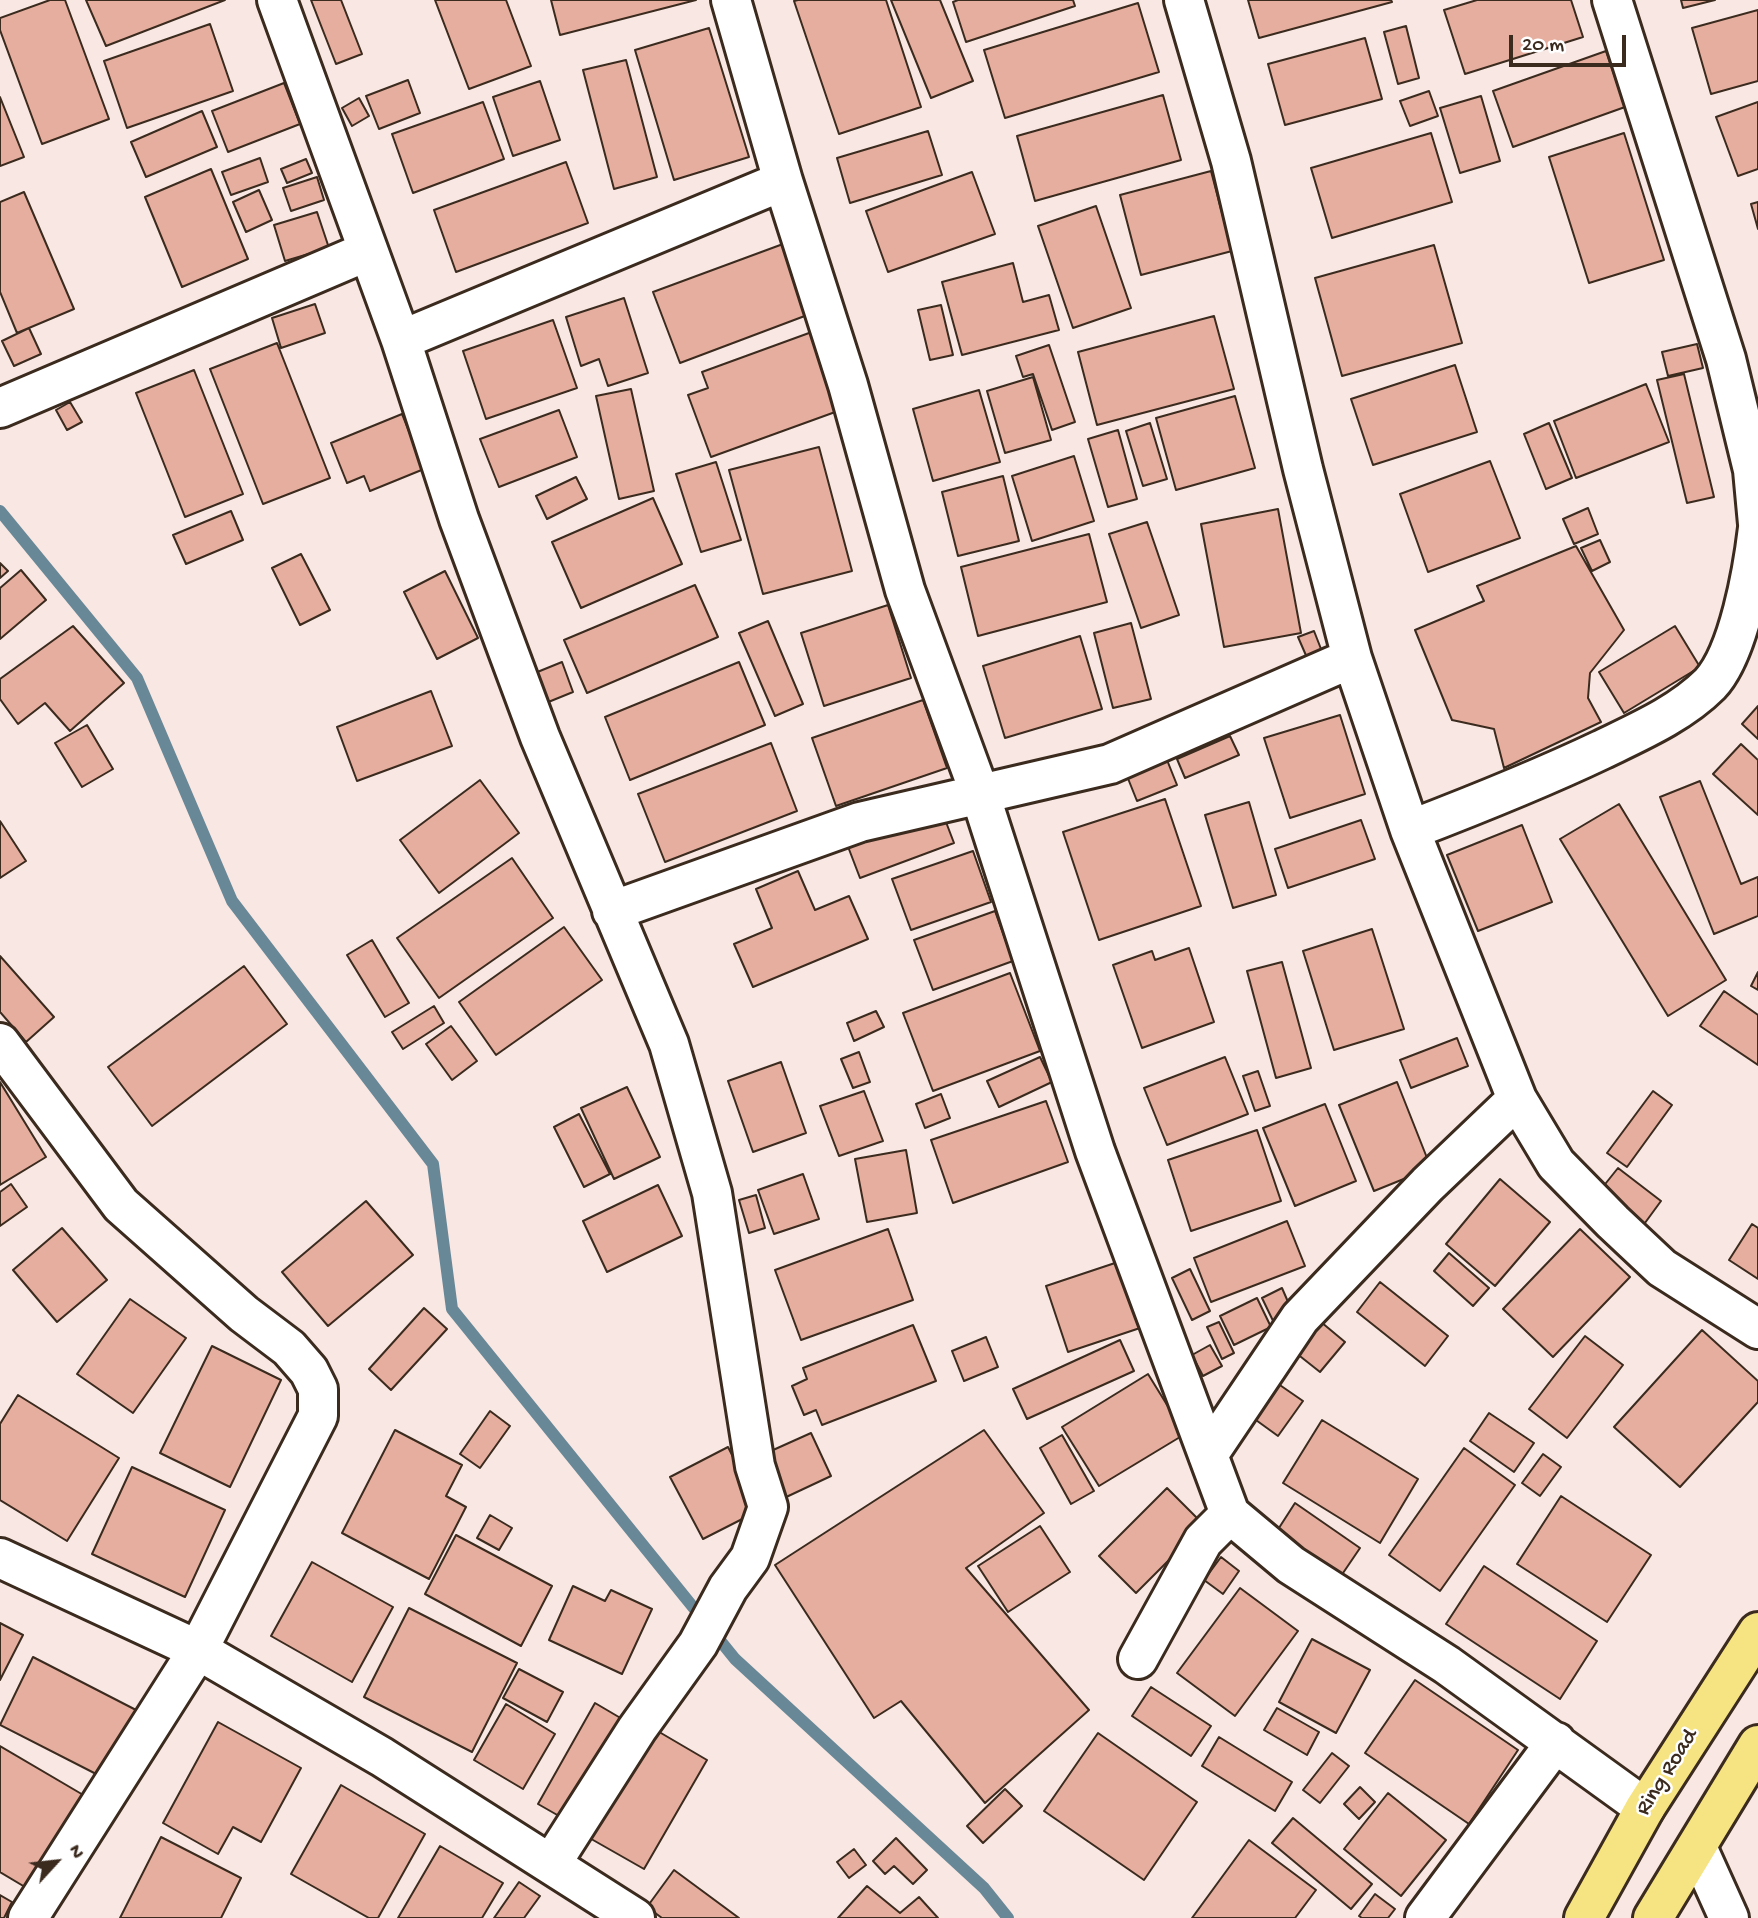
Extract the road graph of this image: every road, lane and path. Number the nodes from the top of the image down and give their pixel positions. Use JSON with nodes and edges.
{"nodes":[{"id":1,"x":277,"y":0,"type":"edge"},
{"id":2,"x":731,"y":0,"type":"edge"},
{"id":3,"x":1184,"y":0,"type":"edge"},
{"id":4,"x":1612,"y":0,"type":"edge"},
{"id":5,"x":783,"y":181,"type":"junction"},
{"id":6,"x":368,"y":251,"type":"junction"},
{"id":7,"x":401,"y":340,"type":"junction"},
{"id":8,"x":0,"y":408,"type":"edge"},
{"id":9,"x":1758,"y":526,"type":"edge"},
{"id":10,"x":1352,"y":659,"type":"junction"},
{"id":11,"x":980,"y":794,"type":"junction"},
{"id":12,"x":1410,"y":830,"type":"junction"},
{"id":13,"x":612,"y":911,"type":"junction"},
{"id":14,"x":0,"y":1043,"type":"edge"},
{"id":15,"x":1517,"y":1099,"type":"junction"},
{"id":16,"x":1758,"y":1329,"type":"edge"},
{"id":17,"x":1208,"y":1455,"type":"junction"},
{"id":18,"x":1230,"y":1514,"type":"junction"},
{"id":19,"x":0,"y":1558,"type":"edge"},
{"id":20,"x":1758,"y":1632,"type":"edge"},
{"id":21,"x":198,"y":1650,"type":"junction"},
{"id":22,"x":1138,"y":1659,"type":"dead end"},
{"id":23,"x":1556,"y":1742,"type":"junction"},
{"id":24,"x":1758,"y":1745,"type":"edge"},
{"id":25,"x":1645,"y":1808,"type":"junction"},
{"id":26,"x":1698,"y":1847,"type":"junction"},
{"id":27,"x":551,"y":1864,"type":"junction"},
{"id":28,"x":28,"y":1918,"type":"edge"},
{"id":29,"x":635,"y":1918,"type":"edge"},
{"id":30,"x":1425,"y":1918,"type":"edge"},
{"id":31,"x":1584,"y":1918,"type":"edge"},
{"id":32,"x":1653,"y":1918,"type":"edge"},
{"id":33,"x":1729,"y":1918,"type":"edge"}],
"edges":[{"from":1,"to":6,"type":"street"},
{"from":2,"to":5,"type":"street"},
{"from":3,"to":10,"type":"street"},
{"from":4,"to":9,"type":"street"},
{"from":5,"to":7,"type":"street"},
{"from":5,"to":11,"type":"street"},
{"from":6,"to":7,"type":"street"},
{"from":6,"to":8,"type":"street"},
{"from":7,"to":13,"type":"street"},
{"from":9,"to":12,"type":"street"},
{"from":10,"to":11,"type":"street"},
{"from":10,"to":12,"type":"street"},
{"from":11,"to":13,"type":"street"},
{"from":11,"to":17,"type":"street"},
{"from":12,"to":15,"type":"street"},
{"from":13,"to":27,"type":"street"},
{"from":14,"to":21,"type":"street"},
{"from":15,"to":16,"type":"street"},
{"from":15,"to":17,"type":"street"},
{"from":17,"to":18,"type":"street"},
{"from":18,"to":22,"type":"street"},
{"from":18,"to":23,"type":"street"},
{"from":19,"to":21,"type":"street"},
{"from":20,"to":25,"type":"main road","name":"Ring Road"},
{"from":21,"to":27,"type":"street"},
{"from":21,"to":28,"type":"street"},
{"from":23,"to":25,"type":"street"},
{"from":23,"to":30,"type":"street"},
{"from":24,"to":26,"type":"main road"},
{"from":25,"to":31,"type":"main road","name":"Ring Road"},
{"from":26,"to":32,"type":"main road"},
{"from":26,"to":33,"type":"street"},
{"from":27,"to":29,"type":"street"}]}
